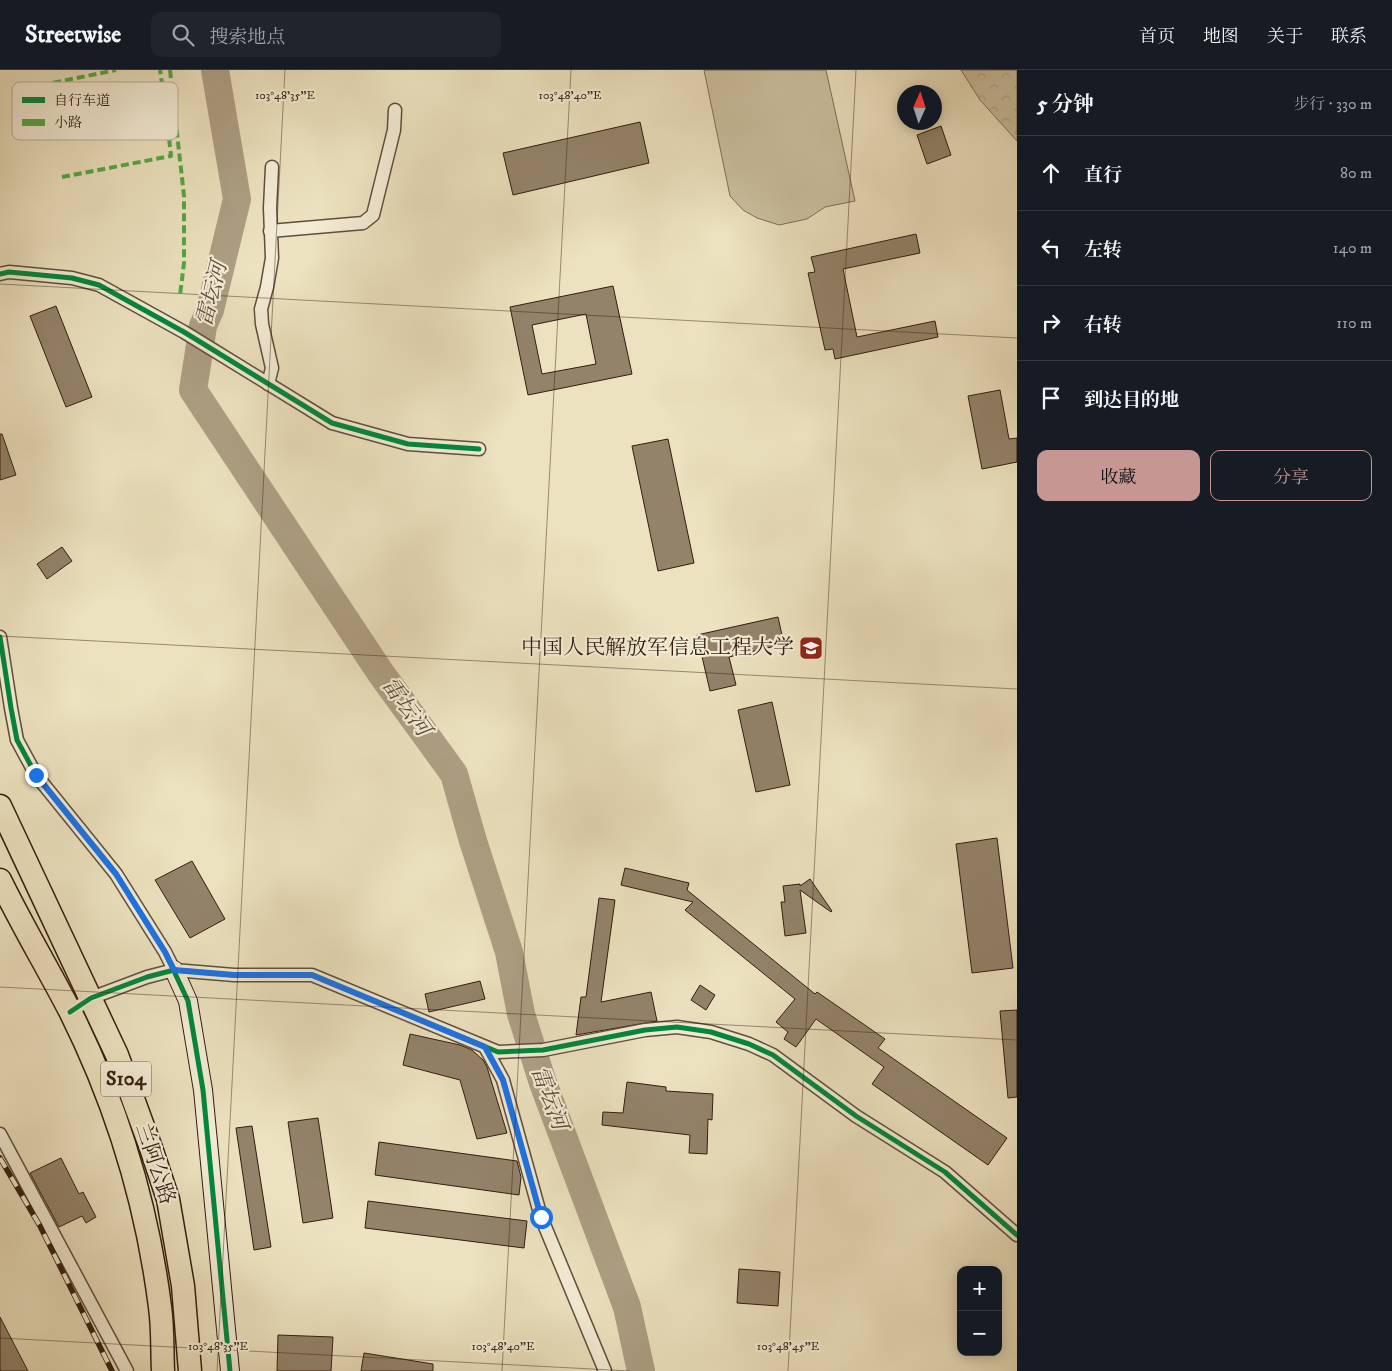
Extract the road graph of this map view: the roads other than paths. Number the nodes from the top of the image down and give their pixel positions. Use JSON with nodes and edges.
{"nodes":[{"id":1,"x":396,"y":110,"type":"dead end"},
{"id":2,"x":272,"y":167,"type":"dead end"},
{"id":3,"x":270,"y":231,"type":"junction"},
{"id":4,"x":0,"y":274,"type":"edge"},
{"id":5,"x":268,"y":384,"type":"junction"},
{"id":6,"x":479,"y":449,"type":"dead end"},
{"id":7,"x":0,"y":637,"type":"edge"},
{"id":8,"x":0,"y":806,"type":"edge"},
{"id":9,"x":0,"y":880,"type":"edge"},
{"id":10,"x":174,"y":970,"type":"junction"},
{"id":11,"x":90,"y":998,"type":"junction"},
{"id":12,"x":70,"y":1012,"type":"junction"},
{"id":13,"x":485,"y":1047,"type":"junction"},
{"id":14,"x":0,"y":1134,"type":"edge"},
{"id":15,"x":1017,"y":1235,"type":"edge"},
{"id":16,"x":127,"y":1371,"type":"edge"},
{"id":17,"x":163,"y":1371,"type":"edge"},
{"id":18,"x":190,"y":1371,"type":"edge"},
{"id":19,"x":230,"y":1371,"type":"edge"},
{"id":20,"x":605,"y":1371,"type":"edge"}],
"edges":[{"from":1,"to":3,"type":"street"},
{"from":2,"to":3,"type":"street"},
{"from":3,"to":5,"type":"street"},
{"from":4,"to":5,"type":"street"},
{"from":5,"to":6,"type":"street"},
{"from":7,"to":10,"type":"street"},
{"from":8,"to":11,"type":"highway","name":"兰阿公路","number":"S104"},
{"from":9,"to":12,"type":"highway","name":"兰阿公路","number":"S104"},
{"from":10,"to":11,"type":"street"},
{"from":10,"to":13,"type":"street"},
{"from":10,"to":19,"type":"street"},
{"from":11,"to":12,"type":"street"},
{"from":11,"to":18,"type":"highway","name":"兰阿公路","number":"S104"},
{"from":12,"to":17,"type":"highway","name":"兰阿公路","number":"S104"},
{"from":13,"to":15,"type":"street"},
{"from":13,"to":20,"type":"street"},
{"from":14,"to":16,"type":"street"}]}
